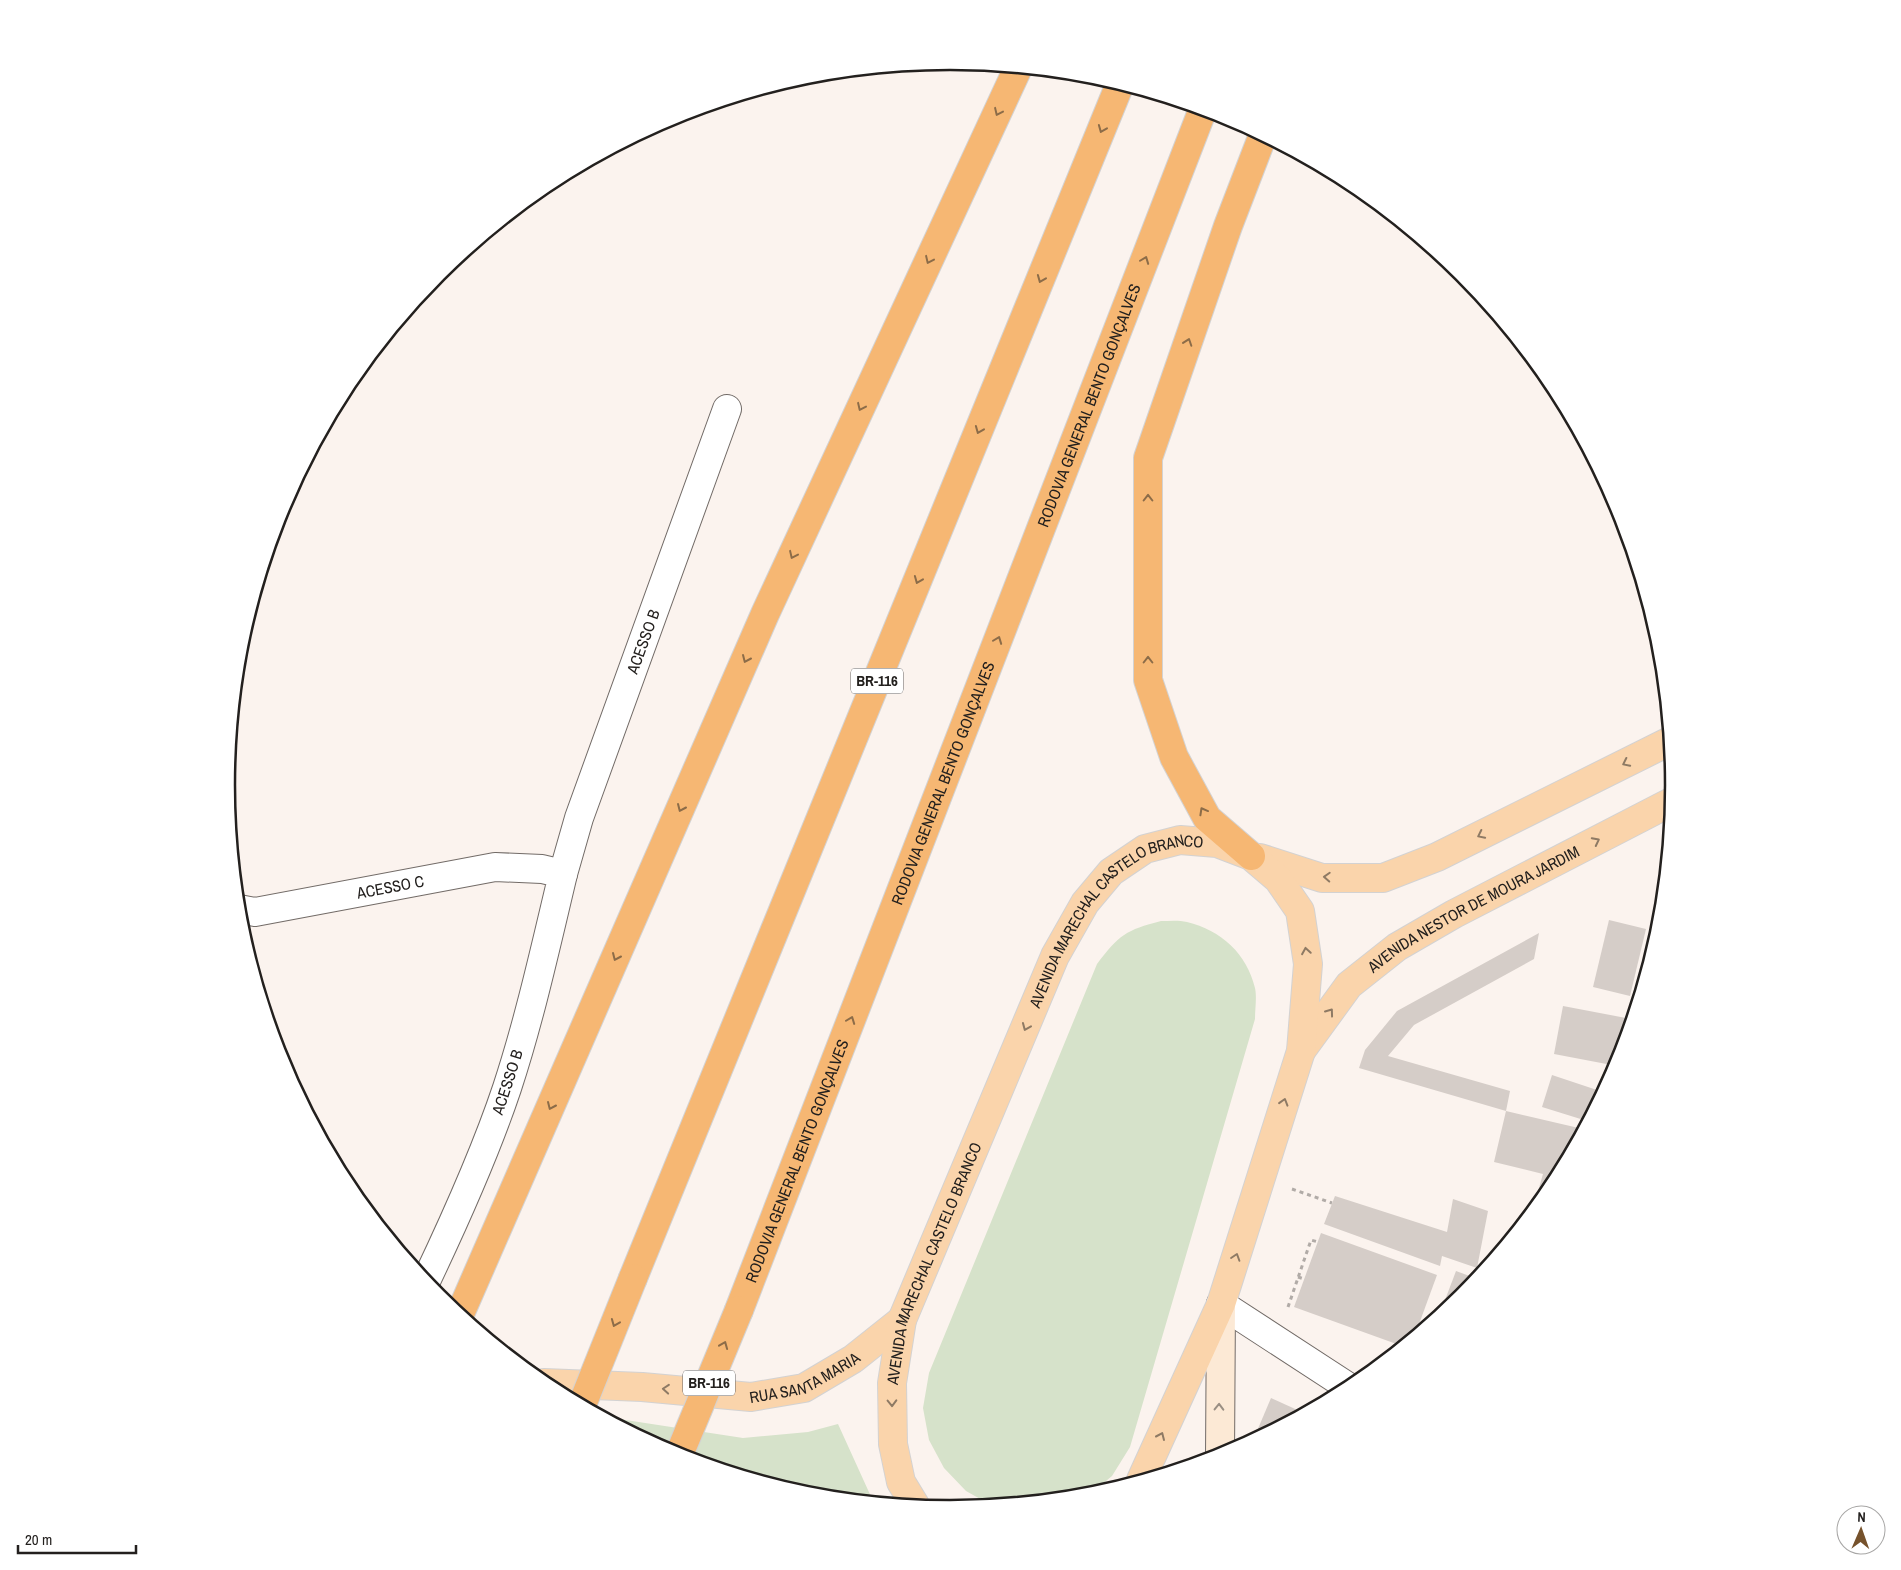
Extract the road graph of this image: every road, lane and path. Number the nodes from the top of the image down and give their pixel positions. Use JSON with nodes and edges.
{"nodes":[{"id":1,"x":1015,"y":74,"type":"edge"},
{"id":2,"x":1118,"y":90,"type":"edge"},
{"id":3,"x":1201,"y":116,"type":"edge"},
{"id":4,"x":1261,"y":141,"type":"edge"},
{"id":5,"x":726,"y":409,"type":"dead end"},
{"id":6,"x":1664,"y":744,"type":"edge"},
{"id":7,"x":1665,"y":805,"type":"edge"},
{"id":8,"x":1251,"y":856,"type":"junction"},
{"id":9,"x":553,"y":872,"type":"junction"},
{"id":10,"x":247,"y":910,"type":"edge"},
{"id":11,"x":1301,"y":1051,"type":"junction"},
{"id":12,"x":1260,"y":1179,"type":"junction"},
{"id":13,"x":1332,"y":1203,"type":"dead end"},
{"id":14,"x":1318,"y":1242,"type":"dead end"},
{"id":15,"x":429,"y":1274,"type":"edge"},
{"id":16,"x":1298,"y":1277,"type":"junction"},
{"id":17,"x":1304,"y":1279,"type":"dead end"},
{"id":18,"x":1221,"y":1304,"type":"junction"},
{"id":19,"x":463,"y":1308,"type":"edge"},
{"id":20,"x":1286,"y":1310,"type":"dead end"},
{"id":21,"x":902,"y":1320,"type":"junction"},
{"id":22,"x":1343,"y":1383,"type":"edge"},
{"id":23,"x":559,"y":1384,"type":"edge"},
{"id":24,"x":584,"y":1399,"type":"edge"},
{"id":25,"x":1220,"y":1447,"type":"edge"},
{"id":26,"x":683,"y":1448,"type":"edge"},
{"id":27,"x":1144,"y":1473,"type":"edge"},
{"id":28,"x":911,"y":1498,"type":"edge"}],
"edges":[{"from":1,"to":19,"type":"highway","one_way":true},
{"from":2,"to":24,"type":"highway","number":"BR-116","one_way":true,"bridge":true},
{"from":26,"to":3,"type":"highway","name":"RODOVIA GENERAL BENTO GONÇALVES","number":"BR-116","one_way":true,"bridge":true},
{"from":8,"to":4,"type":"highway","one_way":true},
{"from":5,"to":9,"type":"street","name":"ACESSO B"},
{"from":6,"to":8,"type":"main road","one_way":true},
{"from":11,"to":7,"type":"main road","name":"AVENIDA NESTOR DE MOURA JARDIM","one_way":true},
{"from":11,"to":8,"type":"main road","name":"AVENIDA MARECHAL CASTELO BRANCO","one_way":true},
{"from":8,"to":21,"type":"main road","name":"AVENIDA MARECHAL CASTELO BRANCO","one_way":true},
{"from":9,"to":10,"type":"street","name":"ACESSO C"},
{"from":9,"to":15,"type":"street","name":"ACESSO B"},
{"from":12,"to":11,"type":"main road","name":"AVENIDA MARECHAL CASTELO BRANCO","one_way":true},
{"from":12,"to":13,"type":"path"},
{"from":18,"to":12,"type":"main road","name":"AVENIDA MARECHAL CASTELO BRANCO","one_way":true},
{"from":14,"to":16,"type":"path"},
{"from":16,"to":17,"type":"path"},
{"from":16,"to":20,"type":"path"},
{"from":18,"to":22,"type":"street"},
{"from":25,"to":18,"type":"main road","name":"AVENIDA MARECHAL CASTELO BRANCO","one_way":true},
{"from":27,"to":18,"type":"main road","name":"AVENIDA MARECHAL CASTELO BRANCO","one_way":true},
{"from":21,"to":23,"type":"main road","name":"RUA SANTA MARIA","one_way":true},
{"from":21,"to":28,"type":"main road","name":"AVENIDA MARECHAL CASTELO BRANCO","one_way":true}]}
